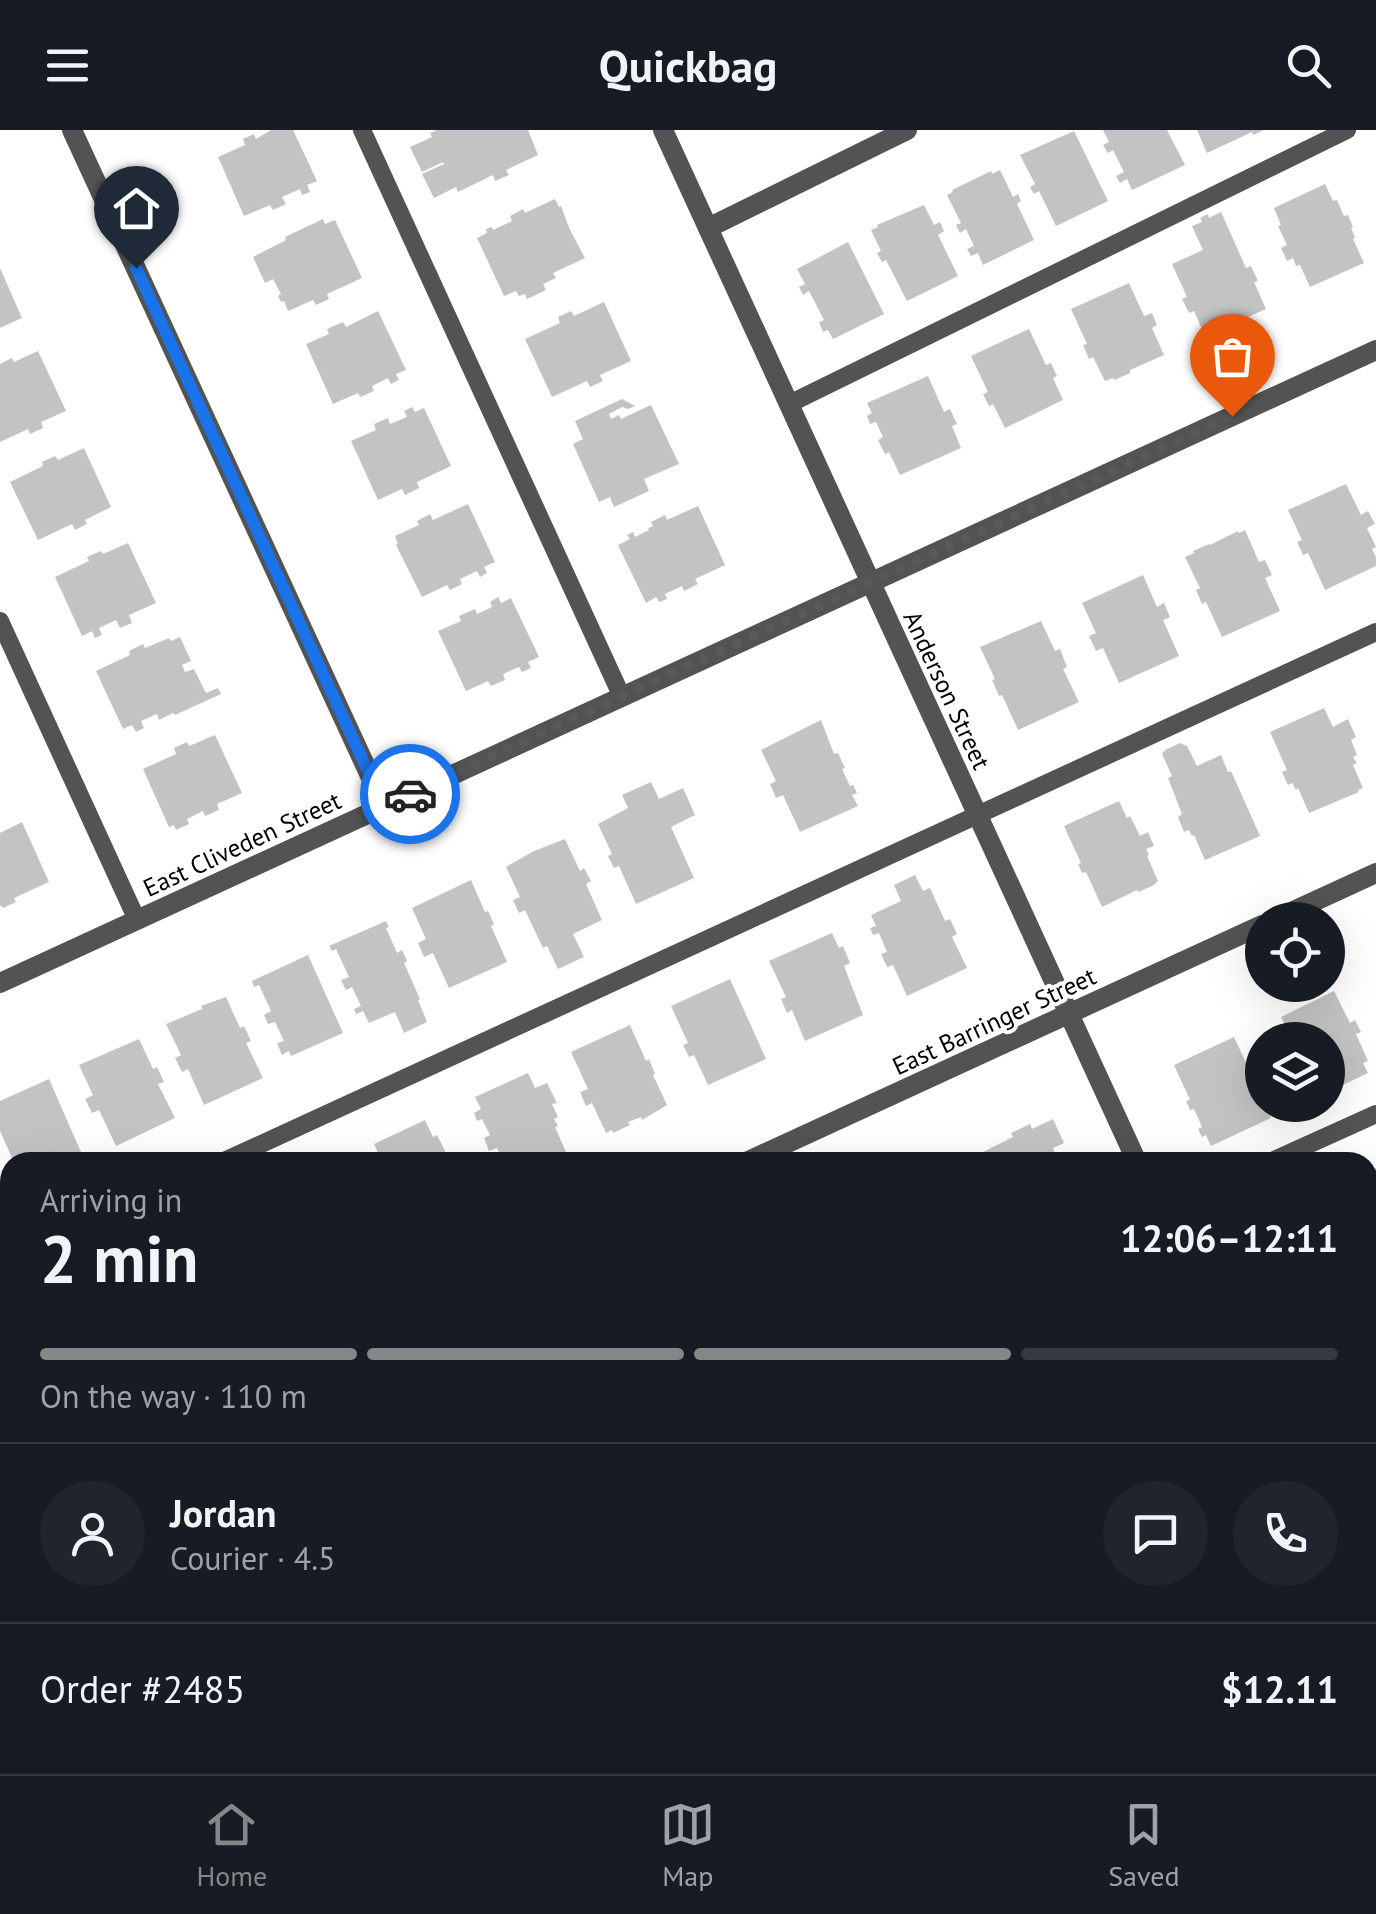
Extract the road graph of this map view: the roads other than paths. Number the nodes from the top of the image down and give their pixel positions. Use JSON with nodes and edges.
{"nodes":[{"id":1,"x":72,"y":130,"type":"edge"},
{"id":2,"x":362,"y":130,"type":"edge"},
{"id":3,"x":663,"y":130,"type":"edge"},
{"id":4,"x":907,"y":130,"type":"edge"},
{"id":5,"x":1347,"y":130,"type":"edge"},
{"id":6,"x":708,"y":228,"type":"junction"},
{"id":7,"x":1376,"y":350,"type":"edge"},
{"id":8,"x":789,"y":404,"type":"junction"},
{"id":9,"x":870,"y":582,"type":"junction"},
{"id":10,"x":0,"y":621,"type":"edge"},
{"id":11,"x":1376,"y":632,"type":"edge"},
{"id":12,"x":622,"y":696,"type":"junction"},
{"id":13,"x":384,"y":806,"type":"junction"},
{"id":14,"x":977,"y":814,"type":"junction"},
{"id":15,"x":1376,"y":873,"type":"edge"},
{"id":16,"x":1313,"y":902,"type":"edge"},
{"id":17,"x":138,"y":920,"type":"junction"},
{"id":18,"x":1245,"y":933,"type":"edge"},
{"id":19,"x":0,"y":982,"type":"edge"},
{"id":20,"x":1069,"y":1014,"type":"junction"},
{"id":21,"x":1376,"y":1114,"type":"edge"},
{"id":22,"x":244,"y":1152,"type":"edge"},
{"id":23,"x":768,"y":1152,"type":"edge"},
{"id":24,"x":1132,"y":1152,"type":"edge"},
{"id":25,"x":1292,"y":1152,"type":"edge"}],
"edges":[{"from":1,"to":13,"type":"street"},
{"from":2,"to":12,"type":"lane"},
{"from":3,"to":6,"type":"street","name":"Anderson Street"},
{"from":4,"to":6,"type":"street"},
{"from":5,"to":8,"type":"lane"},
{"from":6,"to":8,"type":"street","name":"Anderson Street"},
{"from":7,"to":9,"type":"street","name":"East Cliveden Street"},
{"from":8,"to":9,"type":"street","name":"Anderson Street"},
{"from":9,"to":12,"type":"street","name":"East Cliveden Street"},
{"from":9,"to":14,"type":"street","name":"Anderson Street"},
{"from":10,"to":17,"type":"lane"},
{"from":11,"to":14,"type":"lane"},
{"from":12,"to":13,"type":"street","name":"East Cliveden Street"},
{"from":13,"to":17,"type":"street","name":"East Cliveden Street"},
{"from":14,"to":20,"type":"street","name":"Anderson Street"},
{"from":14,"to":22,"type":"lane"},
{"from":15,"to":16,"type":"street"},
{"from":17,"to":19,"type":"street","name":"East Cliveden Street"},
{"from":18,"to":20,"type":"street","name":"East Barringer Street"},
{"from":20,"to":23,"type":"street","name":"East Barringer Street"},
{"from":20,"to":24,"type":"street","name":"Anderson Street"},
{"from":21,"to":25,"type":"lane"}]}
